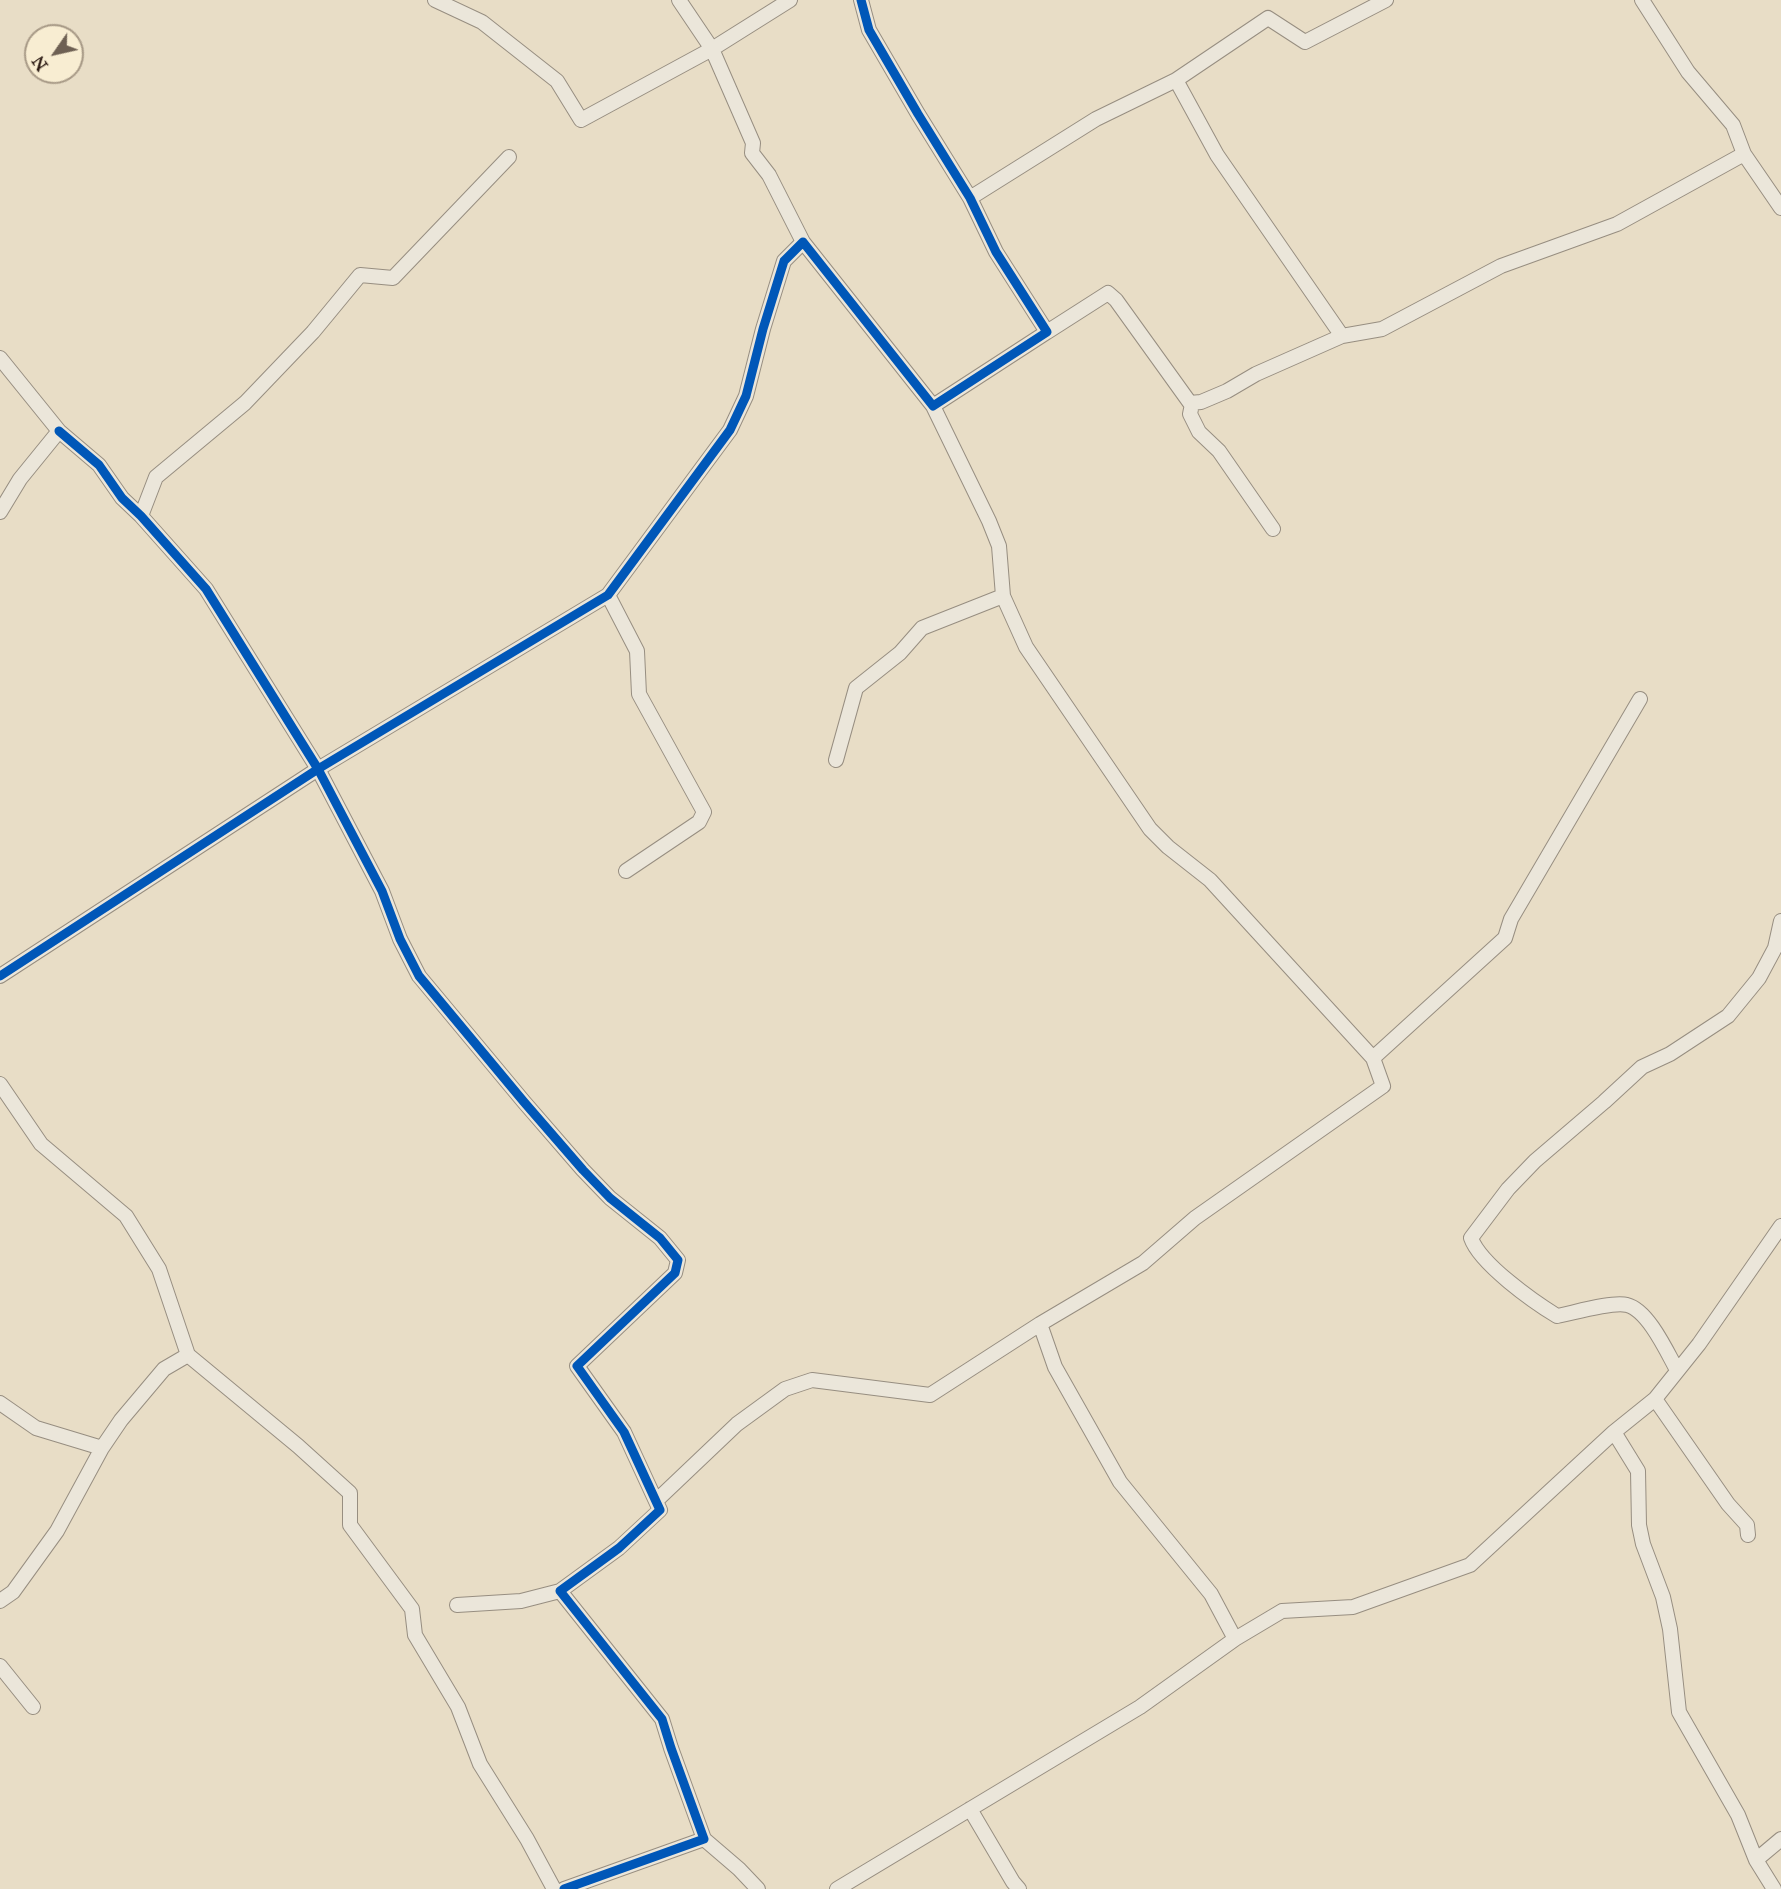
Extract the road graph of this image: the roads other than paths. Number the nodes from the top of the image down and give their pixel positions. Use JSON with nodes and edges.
{"nodes":[{"id":1,"x":435,"y":0,"type":"edge"},
{"id":2,"x":678,"y":0,"type":"edge"},
{"id":3,"x":790,"y":0,"type":"edge"},
{"id":4,"x":861,"y":0,"type":"edge"},
{"id":5,"x":1386,"y":0,"type":"edge"},
{"id":6,"x":1642,"y":0,"type":"edge"},
{"id":7,"x":712,"y":49,"type":"junction"},
{"id":8,"x":1176,"y":80,"type":"junction"},
{"id":9,"x":1744,"y":154,"type":"junction"},
{"id":10,"x":509,"y":157,"type":"dead end"},
{"id":11,"x":970,"y":198,"type":"junction"},
{"id":12,"x":1781,"y":208,"type":"edge"},
{"id":13,"x":803,"y":242,"type":"junction"},
{"id":14,"x":1047,"y":332,"type":"junction"},
{"id":15,"x":1342,"y":336,"type":"junction"},
{"id":16,"x":0,"y":358,"type":"edge"},
{"id":17,"x":1190,"y":402,"type":"junction"},
{"id":18,"x":933,"y":406,"type":"junction"},
{"id":19,"x":59,"y":431,"type":"junction"},
{"id":20,"x":0,"y":512,"type":"edge"},
{"id":21,"x":141,"y":516,"type":"junction"},
{"id":22,"x":1273,"y":529,"type":"dead end"},
{"id":23,"x":608,"y":595,"type":"junction"},
{"id":24,"x":1003,"y":596,"type":"junction"},
{"id":25,"x":1640,"y":699,"type":"dead end"},
{"id":26,"x":836,"y":760,"type":"dead end"},
{"id":27,"x":318,"y":769,"type":"junction"},
{"id":28,"x":626,"y":871,"type":"dead end"},
{"id":29,"x":1781,"y":921,"type":"edge"},
{"id":30,"x":0,"y":976,"type":"edge"},
{"id":31,"x":1372,"y":1058,"type":"junction"},
{"id":32,"x":0,"y":1084,"type":"edge"},
{"id":33,"x":1781,"y":1226,"type":"edge"},
{"id":34,"x":1040,"y":1324,"type":"junction"},
{"id":35,"x":188,"y":1355,"type":"junction"},
{"id":36,"x":1677,"y":1370,"type":"junction"},
{"id":37,"x":1655,"y":1399,"type":"junction"},
{"id":38,"x":0,"y":1403,"type":"edge"},
{"id":39,"x":1614,"y":1432,"type":"junction"},
{"id":40,"x":102,"y":1448,"type":"junction"},
{"id":41,"x":656,"y":1501,"type":"junction"},
{"id":42,"x":1748,"y":1535,"type":"dead end"},
{"id":43,"x":560,"y":1591,"type":"junction"},
{"id":44,"x":0,"y":1601,"type":"edge"},
{"id":45,"x":457,"y":1605,"type":"dead end"},
{"id":46,"x":1235,"y":1639,"type":"junction"},
{"id":47,"x":0,"y":1666,"type":"edge"},
{"id":48,"x":33,"y":1707,"type":"dead end"},
{"id":49,"x":970,"y":1809,"type":"junction"},
{"id":50,"x":704,"y":1839,"type":"junction"},
{"id":51,"x":1781,"y":1839,"type":"edge"},
{"id":52,"x":1756,"y":1860,"type":"junction"},
{"id":53,"x":554,"y":1889,"type":"edge"},
{"id":54,"x":564,"y":1889,"type":"edge"},
{"id":55,"x":758,"y":1889,"type":"edge"},
{"id":56,"x":837,"y":1889,"type":"edge"},
{"id":57,"x":1019,"y":1889,"type":"edge"},
{"id":58,"x":1774,"y":1889,"type":"edge"}],
"edges":[{"from":1,"to":7,"type":"street"},
{"from":2,"to":7,"type":"street"},
{"from":3,"to":7,"type":"street"},
{"from":4,"to":11,"type":"street"},
{"from":5,"to":8,"type":"street"},
{"from":6,"to":9,"type":"street"},
{"from":7,"to":13,"type":"street"},
{"from":8,"to":11,"type":"street"},
{"from":8,"to":15,"type":"street"},
{"from":9,"to":12,"type":"street"},
{"from":9,"to":15,"type":"street"},
{"from":10,"to":21,"type":"street"},
{"from":11,"to":14,"type":"street"},
{"from":13,"to":18,"type":"street"},
{"from":13,"to":23,"type":"street"},
{"from":14,"to":17,"type":"street"},
{"from":14,"to":18,"type":"street"},
{"from":15,"to":17,"type":"street"},
{"from":16,"to":19,"type":"street"},
{"from":17,"to":22,"type":"street"},
{"from":18,"to":24,"type":"street"},
{"from":19,"to":20,"type":"street"},
{"from":19,"to":21,"type":"street"},
{"from":21,"to":27,"type":"street"},
{"from":23,"to":27,"type":"street"},
{"from":23,"to":28,"type":"street"},
{"from":24,"to":26,"type":"street"},
{"from":24,"to":31,"type":"street"},
{"from":25,"to":31,"type":"street"},
{"from":27,"to":30,"type":"street"},
{"from":27,"to":41,"type":"street"},
{"from":29,"to":36,"type":"street"},
{"from":31,"to":34,"type":"street"},
{"from":32,"to":35,"type":"street"},
{"from":33,"to":36,"type":"street"},
{"from":34,"to":41,"type":"street"},
{"from":34,"to":46,"type":"street"},
{"from":35,"to":40,"type":"street"},
{"from":35,"to":53,"type":"street"},
{"from":36,"to":37,"type":"street"},
{"from":37,"to":39,"type":"street"},
{"from":37,"to":42,"type":"street"},
{"from":38,"to":40,"type":"street"},
{"from":39,"to":46,"type":"street"},
{"from":39,"to":52,"type":"street"},
{"from":40,"to":44,"type":"street"},
{"from":41,"to":43,"type":"street"},
{"from":43,"to":45,"type":"street"},
{"from":43,"to":50,"type":"street"},
{"from":46,"to":49,"type":"street"},
{"from":47,"to":48,"type":"street"},
{"from":49,"to":56,"type":"street"},
{"from":49,"to":57,"type":"street"},
{"from":50,"to":54,"type":"street"},
{"from":50,"to":55,"type":"street"},
{"from":51,"to":52,"type":"street"},
{"from":52,"to":58,"type":"street"}]}
